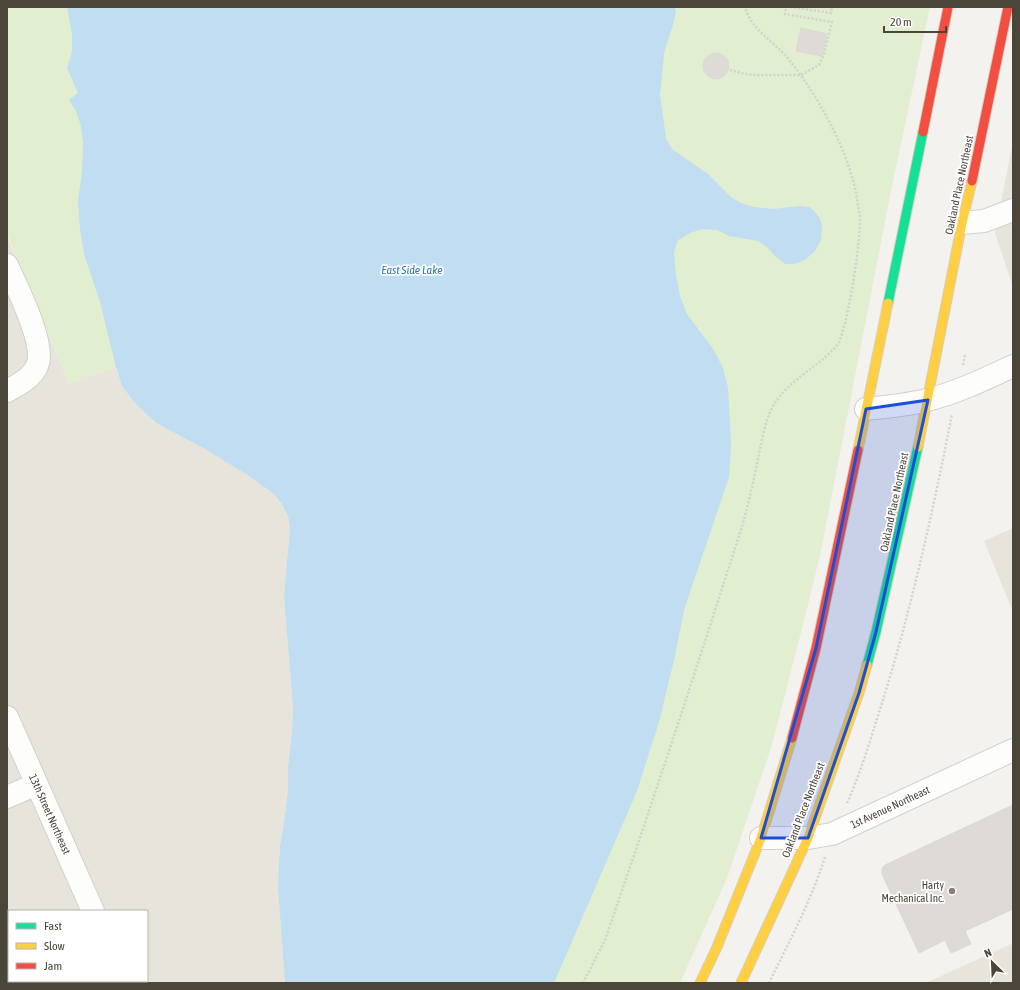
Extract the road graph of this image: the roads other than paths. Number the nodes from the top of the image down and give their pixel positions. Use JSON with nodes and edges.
{"nodes":[{"id":1,"x":948,"y":7,"type":"edge"},
{"id":2,"x":1008,"y":7,"type":"edge"},
{"id":3,"x":1013,"y":210,"type":"edge"},
{"id":4,"x":962,"y":224,"type":"junction"},
{"id":5,"x":7,"y":265,"type":"edge"},
{"id":6,"x":1013,"y":366,"type":"edge"},
{"id":7,"x":7,"y":391,"type":"edge"},
{"id":8,"x":928,"y":400,"type":"junction"},
{"id":9,"x":866,"y":410,"type":"junction"},
{"id":10,"x":7,"y":717,"type":"edge"},
{"id":11,"x":1013,"y":750,"type":"edge"},
{"id":12,"x":37,"y":784,"type":"junction"},
{"id":13,"x":7,"y":797,"type":"edge"},
{"id":14,"x":761,"y":838,"type":"junction"},
{"id":15,"x":808,"y":838,"type":"junction"},
{"id":16,"x":93,"y":910,"type":"edge"},
{"id":17,"x":700,"y":983,"type":"edge"},
{"id":18,"x":741,"y":983,"type":"edge"}],
"edges":[{"from":1,"to":9,"type":"main road"},
{"from":2,"to":4,"type":"main road","name":"Oakland Place Northeast"},
{"from":3,"to":4,"type":"street"},
{"from":4,"to":8,"type":"main road","name":"Oakland Place Northeast"},
{"from":5,"to":7,"type":"street"},
{"from":6,"to":8,"type":"street"},
{"from":8,"to":9,"type":"street"},
{"from":8,"to":15,"type":"main road","name":"Oakland Place Northeast"},
{"from":9,"to":14,"type":"main road"},
{"from":10,"to":12,"type":"street","name":"13th Street Northeast"},
{"from":11,"to":15,"type":"street","name":"1st Avenue Northeast"},
{"from":12,"to":13,"type":"street"},
{"from":12,"to":16,"type":"street","name":"13th Street Northeast"},
{"from":14,"to":15,"type":"street","name":"1st Avenue Northeast"},
{"from":14,"to":17,"type":"main road"},
{"from":15,"to":18,"type":"main road","name":"Oakland Place Northeast"}]}
